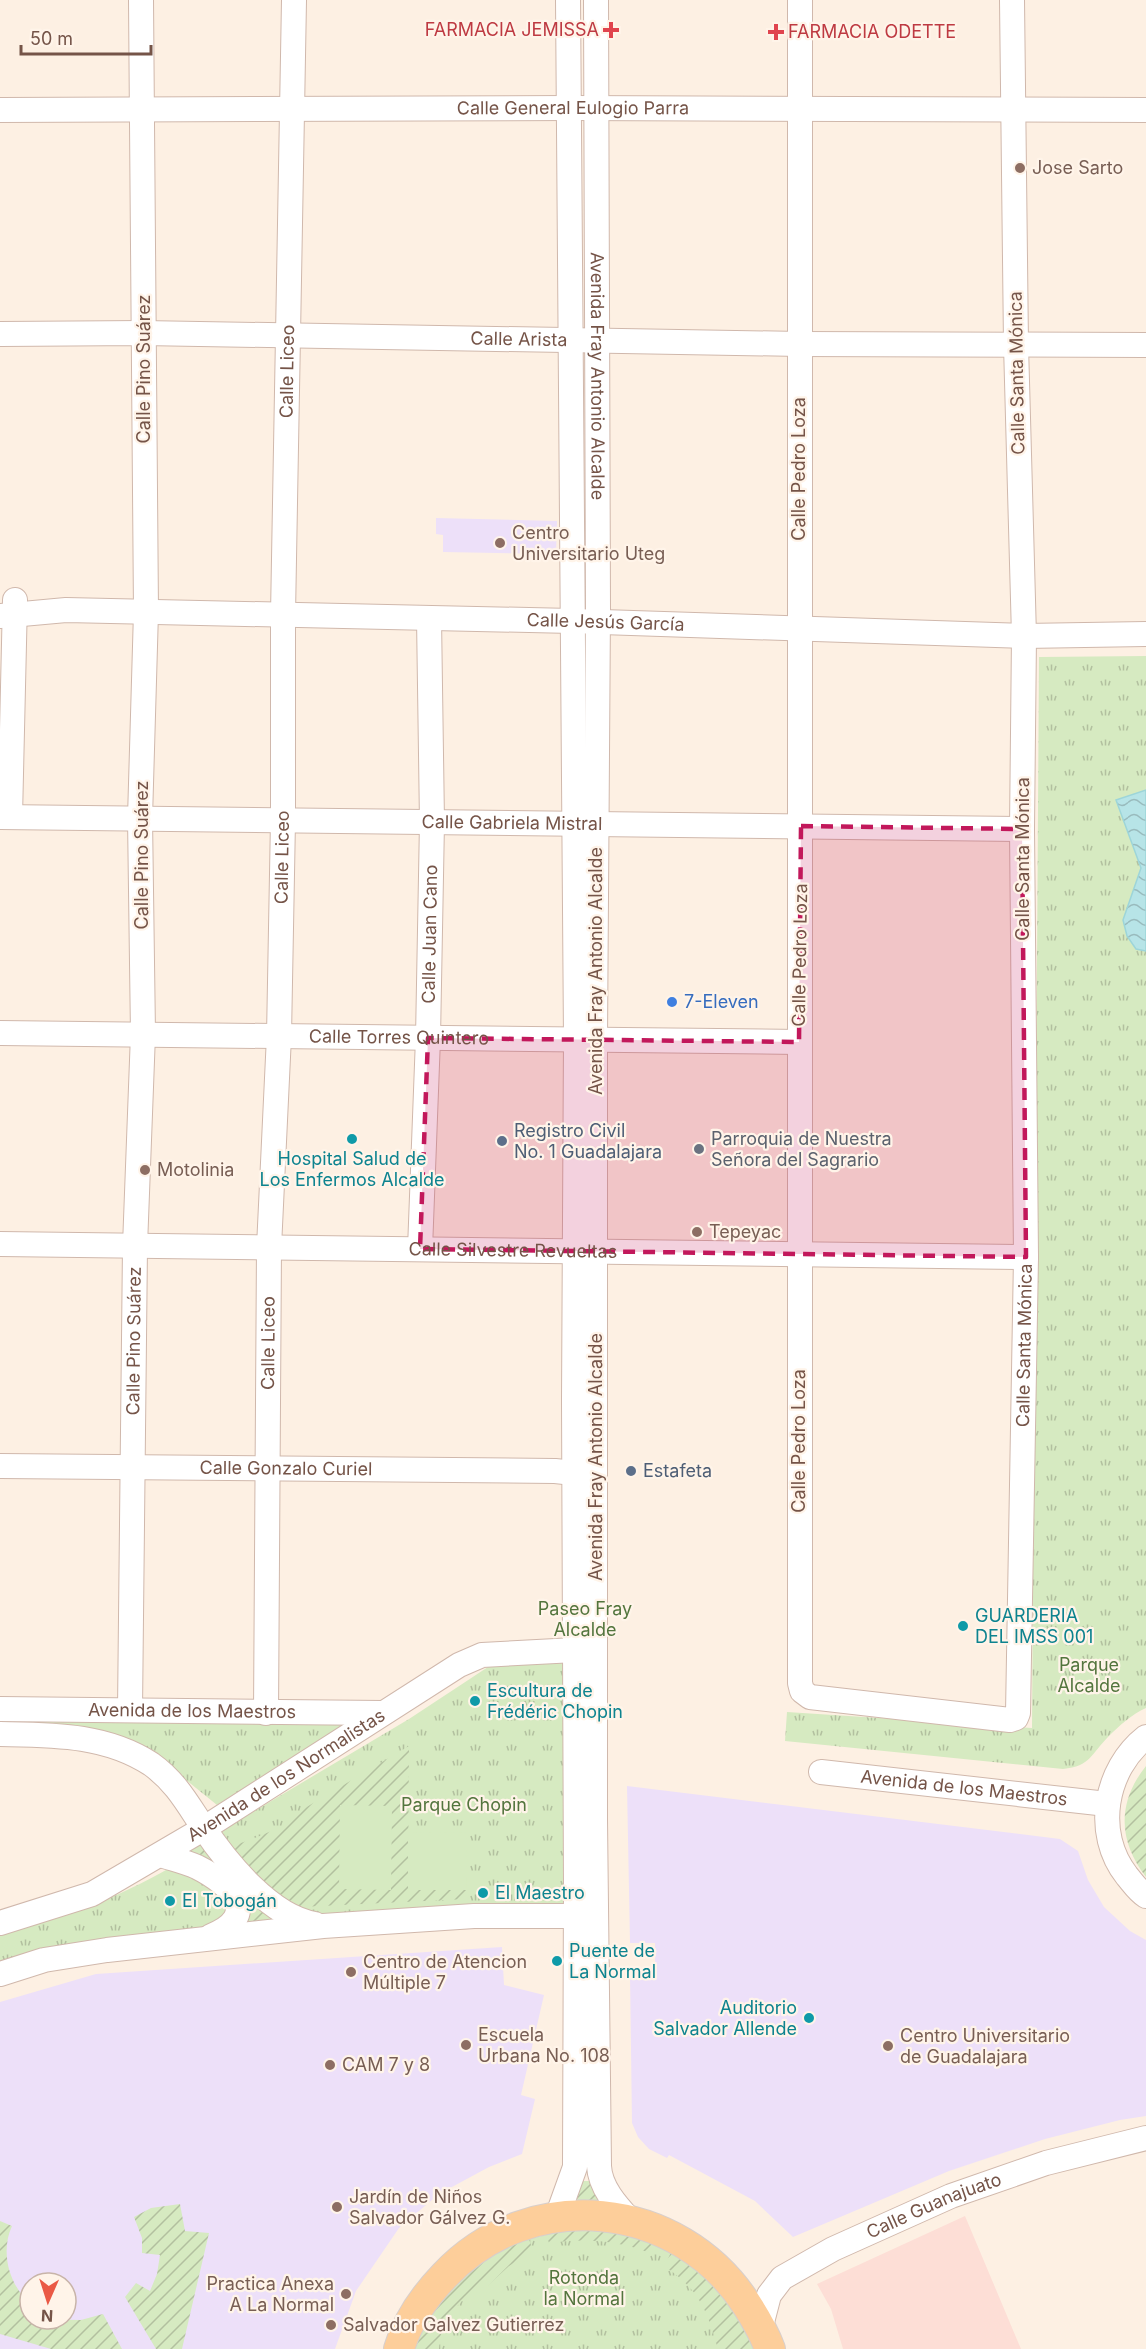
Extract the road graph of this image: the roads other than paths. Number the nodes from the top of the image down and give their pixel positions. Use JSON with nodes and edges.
{"nodes":[{"id":1,"x":141,"y":0,"type":"edge"},
{"id":2,"x":294,"y":0,"type":"edge"},
{"id":3,"x":568,"y":0,"type":"edge"},
{"id":4,"x":596,"y":0,"type":"edge"},
{"id":5,"x":800,"y":0,"type":"edge"},
{"id":6,"x":1012,"y":0,"type":"edge"},
{"id":7,"x":568,"y":108,"type":"junction"},
{"id":8,"x":597,"y":109,"type":"junction"},
{"id":9,"x":801,"y":109,"type":"junction"},
{"id":10,"x":0,"y":110,"type":"edge"},
{"id":11,"x":1013,"y":110,"type":"junction"},
{"id":12,"x":1146,"y":110,"type":"edge"},
{"id":13,"x":142,"y":111,"type":"junction"},
{"id":14,"x":292,"y":111,"type":"junction"},
{"id":15,"x":143,"y":333,"type":"junction"},
{"id":16,"x":0,"y":334,"type":"edge"},
{"id":17,"x":288,"y":335,"type":"junction"},
{"id":18,"x":572,"y":339,"type":"junction"},
{"id":19,"x":597,"y":340,"type":"junction"},
{"id":20,"x":800,"y":344,"type":"junction"},
{"id":21,"x":1016,"y":345,"type":"junction"},
{"id":22,"x":1146,"y":345,"type":"edge"},
{"id":23,"x":7,"y":608,"type":"edge"},
{"id":24,"x":146,"y":612,"type":"junction"},
{"id":25,"x":284,"y":615,"type":"junction"},
{"id":26,"x":429,"y":618,"type":"junction"},
{"id":27,"x":572,"y":621,"type":"junction"},
{"id":28,"x":598,"y":621,"type":"junction"},
{"id":29,"x":799,"y":630,"type":"junction"},
{"id":30,"x":1146,"y":634,"type":"edge"},
{"id":31,"x":1023,"y":636,"type":"junction"},
{"id":32,"x":5,"y":817,"type":"edge"},
{"id":33,"x":140,"y":818,"type":"junction"},
{"id":34,"x":283,"y":820,"type":"junction"},
{"id":35,"x":432,"y":822,"type":"junction"},
{"id":36,"x":585,"y":824,"type":"junction"},
{"id":37,"x":801,"y":826,"type":"junction"},
{"id":38,"x":1022,"y":829,"type":"junction"},
{"id":39,"x":0,"y":1033,"type":"edge"},
{"id":40,"x":142,"y":1035,"type":"junction"},
{"id":41,"x":279,"y":1036,"type":"junction"},
{"id":42,"x":428,"y":1038,"type":"junction"},
{"id":43,"x":585,"y":1040,"type":"junction"},
{"id":44,"x":799,"y":1042,"type":"junction"},
{"id":45,"x":0,"y":1244,"type":"edge"},
{"id":46,"x":135,"y":1246,"type":"junction"},
{"id":47,"x":269,"y":1247,"type":"junction"},
{"id":48,"x":420,"y":1250,"type":"junction"},
{"id":49,"x":585,"y":1251,"type":"junction"},
{"id":50,"x":799,"y":1254,"type":"junction"},
{"id":51,"x":1026,"y":1257,"type":"junction"},
{"id":52,"x":0,"y":1466,"type":"edge"},
{"id":53,"x":132,"y":1468,"type":"junction"},
{"id":54,"x":267,"y":1469,"type":"junction"},
{"id":55,"x":574,"y":1473,"type":"junction"},
{"id":56,"x":575,"y":1650,"type":"junction"},
{"id":57,"x":0,"y":1709,"type":"edge"},
{"id":58,"x":130,"y":1710,"type":"junction"},
{"id":59,"x":266,"y":1713,"type":"junction"},
{"id":60,"x":383,"y":1713,"type":"junction"},
{"id":61,"x":1016,"y":1718,"type":"joint"},
{"id":62,"x":0,"y":1734,"type":"edge"},
{"id":63,"x":1146,"y":1737,"type":"edge"},
{"id":64,"x":821,"y":1772,"type":"dead end"},
{"id":65,"x":1107,"y":1804,"type":"junction"},
{"id":66,"x":595,"y":1820,"type":"junction"},
{"id":67,"x":203,"y":1828,"type":"junction"},
{"id":68,"x":161,"y":1855,"type":"junction"},
{"id":69,"x":1146,"y":1896,"type":"edge"},
{"id":70,"x":576,"y":1916,"type":"junction"},
{"id":71,"x":0,"y":1923,"type":"edge"},
{"id":72,"x":323,"y":1926,"type":"junction"},
{"id":73,"x":203,"y":1940,"type":"junction"},
{"id":74,"x":0,"y":1974,"type":"edge"},
{"id":75,"x":1146,"y":2138,"type":"edge"},
{"id":76,"x":557,"y":2217,"type":"junction"},
{"id":77,"x":630,"y":2220,"type":"junction"},
{"id":78,"x":765,"y":2337,"type":"edge"},
{"id":79,"x":399,"y":2349,"type":"edge"}],
"edges":[{"from":1,"to":13,"type":"street","name":"Calle Pino Suárez"},
{"from":2,"to":14,"type":"street","name":"Calle Liceo"},
{"from":3,"to":7,"type":"street","name":"Avenida Fray Antonio Alcalde"},
{"from":4,"to":8,"type":"street","name":"Avenida Fray Antonio Alcalde"},
{"from":5,"to":9,"type":"street","name":"Calle Pedro Loza"},
{"from":6,"to":11,"type":"street","name":"Calle Santa Mónica"},
{"from":7,"to":8,"type":"street","name":"Calle General Eulogio Parra"},
{"from":7,"to":14,"type":"street","name":"Calle General Eulogio Parra"},
{"from":7,"to":18,"type":"street","name":"Avenida Fray Antonio Alcalde"},
{"from":8,"to":9,"type":"street","name":"Calle General Eulogio Parra"},
{"from":8,"to":19,"type":"street","name":"Avenida Fray Antonio Alcalde"},
{"from":9,"to":11,"type":"street","name":"Calle General Eulogio Parra"},
{"from":9,"to":20,"type":"street","name":"Calle Pedro Loza"},
{"from":10,"to":13,"type":"street","name":"Calle General Eulogio Parra"},
{"from":11,"to":12,"type":"street","name":"Calle General Eulogio Parra"},
{"from":11,"to":21,"type":"street","name":"Calle Santa Mónica"},
{"from":13,"to":14,"type":"street","name":"Calle General Eulogio Parra"},
{"from":13,"to":15,"type":"street","name":"Calle Pino Suárez"},
{"from":14,"to":17,"type":"street","name":"Calle Liceo"},
{"from":15,"to":16,"type":"street","name":"Calle Arista"},
{"from":15,"to":17,"type":"street","name":"Calle Arista"},
{"from":15,"to":24,"type":"street","name":"Calle Pino Suárez"},
{"from":17,"to":18,"type":"street","name":"Calle Arista"},
{"from":17,"to":25,"type":"street","name":"Calle Liceo"},
{"from":18,"to":19,"type":"street","name":"Calle Arista"},
{"from":18,"to":27,"type":"street","name":"Avenida Fray Antonio Alcalde"},
{"from":19,"to":20,"type":"street","name":"Calle Arista"},
{"from":19,"to":28,"type":"street","name":"Avenida Fray Antonio Alcalde"},
{"from":20,"to":21,"type":"street","name":"Calle Arista"},
{"from":20,"to":29,"type":"street","name":"Calle Pedro Loza"},
{"from":21,"to":22,"type":"street","name":"Calle Arista"},
{"from":21,"to":31,"type":"street","name":"Calle Santa Mónica"},
{"from":23,"to":24,"type":"street","name":"Calle Jesús García"},
{"from":23,"to":32,"type":"street"},
{"from":24,"to":25,"type":"street","name":"Calle Jesús García"},
{"from":24,"to":33,"type":"street","name":"Calle Pino Suárez"},
{"from":25,"to":26,"type":"street","name":"Calle Jesús García"},
{"from":25,"to":34,"type":"street","name":"Calle Liceo"},
{"from":26,"to":27,"type":"street","name":"Calle Jesús García"},
{"from":26,"to":35,"type":"street","name":"Calle Juan Cano"},
{"from":27,"to":28,"type":"street","name":"Calle Jesús García"},
{"from":27,"to":36,"type":"street","name":"Avenida Fray Antonio Alcalde"},
{"from":28,"to":29,"type":"street","name":"Calle Jesús García"},
{"from":28,"to":36,"type":"street","name":"Avenida Fray Antonio Alcalde"},
{"from":29,"to":31,"type":"street","name":"Calle Jesús García"},
{"from":29,"to":37,"type":"street","name":"Calle Pedro Loza"},
{"from":30,"to":31,"type":"street","name":"Calle Jesús García"},
{"from":31,"to":38,"type":"street","name":"Calle Santa Mónica"},
{"from":32,"to":33,"type":"street","name":"Calle Gabriela Mistral"},
{"from":33,"to":34,"type":"street","name":"Calle Gabriela Mistral"},
{"from":33,"to":40,"type":"street","name":"Calle Pino Suárez"},
{"from":34,"to":35,"type":"street","name":"Calle Gabriela Mistral"},
{"from":34,"to":41,"type":"street","name":"Calle Liceo"},
{"from":35,"to":36,"type":"street","name":"Calle Gabriela Mistral"},
{"from":35,"to":42,"type":"street","name":"Calle Juan Cano"},
{"from":36,"to":37,"type":"street","name":"Calle Gabriela Mistral"},
{"from":36,"to":43,"type":"street","name":"Avenida Fray Antonio Alcalde"},
{"from":37,"to":38,"type":"street","name":"Calle Gabriela Mistral"},
{"from":37,"to":44,"type":"street","name":"Calle Pedro Loza"},
{"from":38,"to":51,"type":"street","name":"Calle Santa Mónica"},
{"from":39,"to":40,"type":"street","name":"Calle Torres Quintero"},
{"from":40,"to":41,"type":"street","name":"Calle Torres Quintero"},
{"from":40,"to":46,"type":"street","name":"Calle Pino Suárez"},
{"from":41,"to":42,"type":"street","name":"Calle Torres Quintero"},
{"from":41,"to":47,"type":"street","name":"Calle Liceo"},
{"from":42,"to":43,"type":"street","name":"Calle Torres Quintero"},
{"from":42,"to":48,"type":"street","name":"Calle Juan Cano"},
{"from":43,"to":44,"type":"street","name":"Calle Torres Quintero"},
{"from":43,"to":49,"type":"street","name":"Avenida Fray Antonio Alcalde"},
{"from":44,"to":50,"type":"street","name":"Calle Pedro Loza"},
{"from":45,"to":46,"type":"street","name":"Calle Silvestre Revueltas"},
{"from":46,"to":47,"type":"street","name":"Calle Silvestre Revueltas"},
{"from":46,"to":53,"type":"street","name":"Calle Pino Suárez"},
{"from":47,"to":48,"type":"street","name":"Calle Silvestre Revueltas"},
{"from":47,"to":54,"type":"street","name":"Calle Liceo"},
{"from":48,"to":49,"type":"street","name":"Calle Silvestre Revueltas"},
{"from":49,"to":50,"type":"street","name":"Calle Silvestre Revueltas"},
{"from":49,"to":55,"type":"street","name":"Avenida Fray Antonio Alcalde"},
{"from":49,"to":66,"type":"street","name":"Avenida Fray Antonio Alcalde"},
{"from":50,"to":51,"type":"street","name":"Calle Silvestre Revueltas"},
{"from":50,"to":61,"type":"street","name":"Calle Pedro Loza"},
{"from":51,"to":61,"type":"street","name":"Calle Santa Mónica"},
{"from":52,"to":53,"type":"street","name":"Calle Gonzalo Curiel"},
{"from":53,"to":54,"type":"street","name":"Calle Gonzalo Curiel"},
{"from":53,"to":58,"type":"street","name":"Calle Pino Suárez"},
{"from":54,"to":55,"type":"street","name":"Calle Gonzalo Curiel"},
{"from":54,"to":59,"type":"street","name":"Calle Liceo"},
{"from":55,"to":56,"type":"street","name":"Avenida Fray Antonio Alcalde"},
{"from":56,"to":60,"type":"street","name":"Avenida de los Normalistas"},
{"from":56,"to":66,"type":"street"},
{"from":56,"to":70,"type":"street","name":"Avenida Fray Antonio Alcalde"},
{"from":57,"to":58,"type":"street","name":"Avenida de los Maestros"},
{"from":58,"to":59,"type":"street","name":"Avenida de los Maestros"},
{"from":59,"to":60,"type":"street","name":"Avenida de los Maestros"},
{"from":60,"to":67,"type":"street","name":"Avenida de los Normalistas"},
{"from":62,"to":67,"type":"street","name":"Avenida de los Maestros"},
{"from":63,"to":65,"type":"street"},
{"from":64,"to":65,"type":"street","name":"Avenida de los Maestros"},
{"from":65,"to":69,"type":"street"},
{"from":66,"to":77,"type":"street","name":"Avenida Fray Antonio Alcalde"},
{"from":67,"to":68,"type":"street","name":"Avenida de los Normalistas"},
{"from":67,"to":72,"type":"street","name":"Avenida de los Maestros"},
{"from":68,"to":71,"type":"street","name":"Avenida de los Normalistas"},
{"from":68,"to":73,"type":"street"},
{"from":70,"to":72,"type":"street"},
{"from":70,"to":76,"type":"street","name":"Avenida Fray Antonio Alcalde"},
{"from":72,"to":73,"type":"street"},
{"from":73,"to":74,"type":"street"},
{"from":75,"to":78,"type":"street","name":"Calle Guanajuato"},
{"from":76,"to":77,"type":"main road"},
{"from":76,"to":79,"type":"main road"},
{"from":77,"to":78,"type":"main road"}]}
